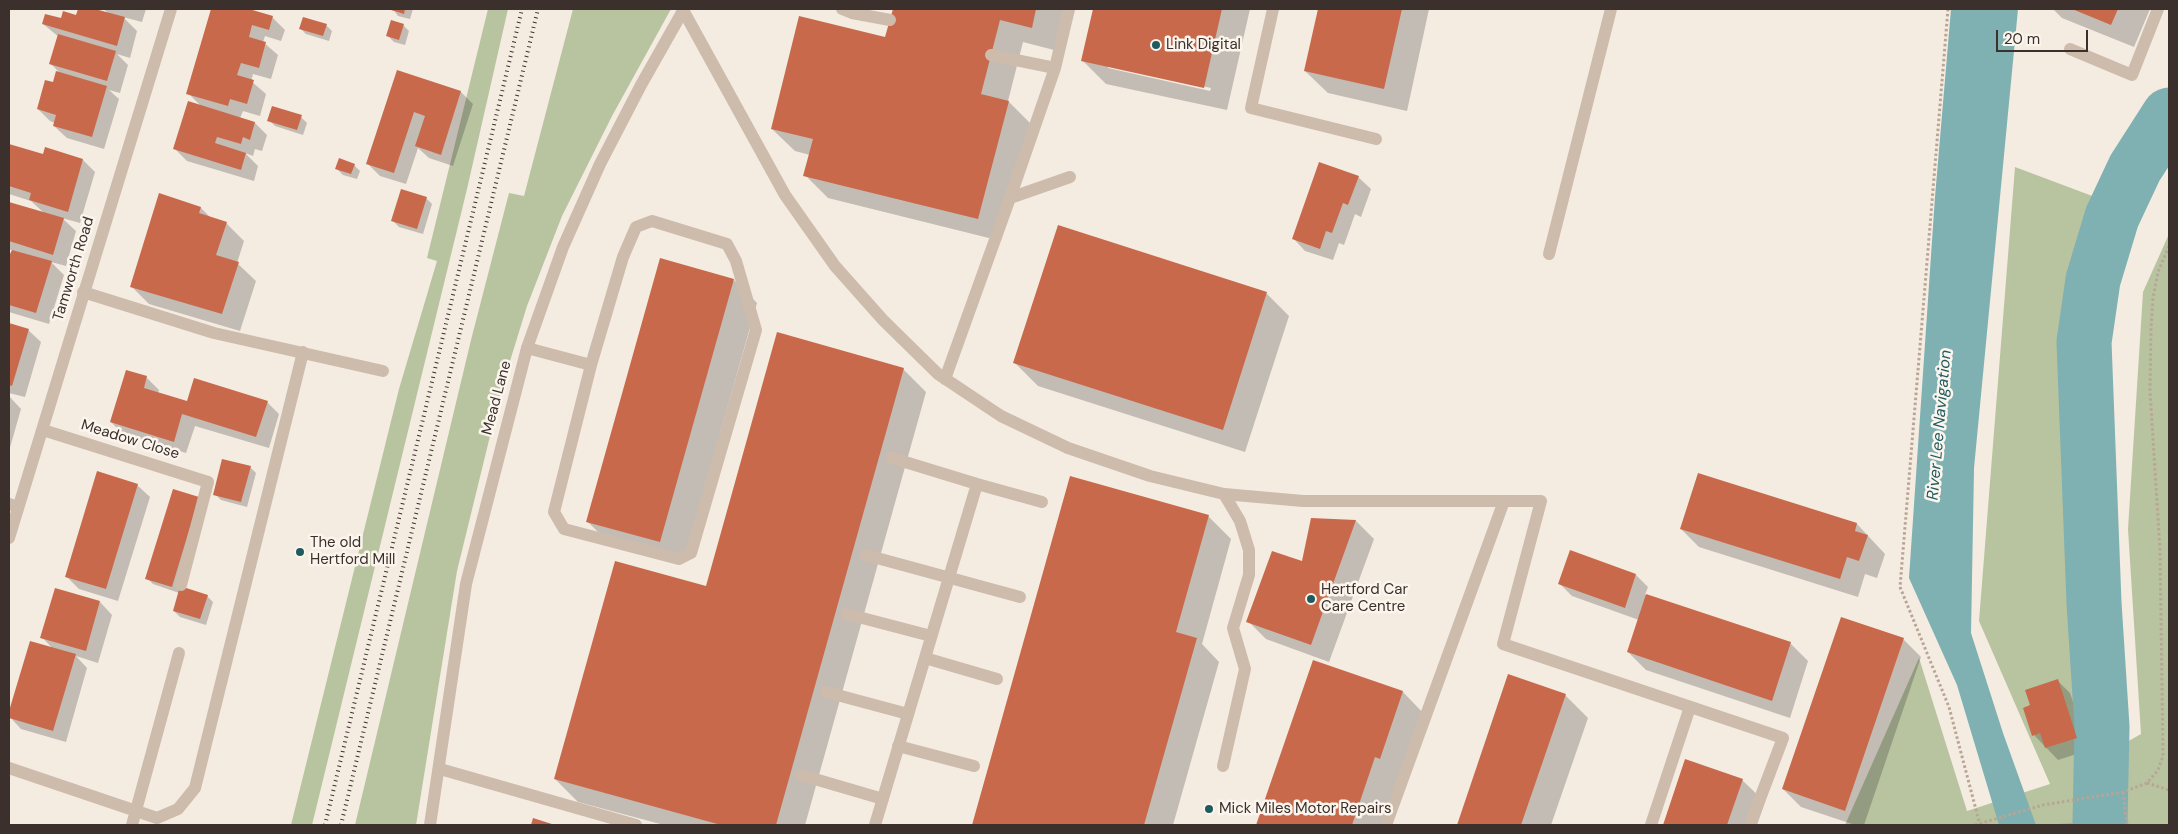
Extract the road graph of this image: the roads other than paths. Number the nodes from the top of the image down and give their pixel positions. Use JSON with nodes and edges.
{"nodes":[{"id":1,"x":171,"y":9,"type":"edge"},
{"id":2,"x":842,"y":9,"type":"edge"},
{"id":3,"x":1069,"y":9,"type":"edge"},
{"id":4,"x":1273,"y":9,"type":"edge"},
{"id":5,"x":1611,"y":9,"type":"edge"},
{"id":6,"x":2158,"y":9,"type":"edge"},
{"id":7,"x":684,"y":10,"type":"edge"},
{"id":8,"x":890,"y":20,"type":"dead end"},
{"id":9,"x":2070,"y":49,"type":"dead end"},
{"id":10,"x":991,"y":55,"type":"dead end"},
{"id":11,"x":1055,"y":68,"type":"junction"},
{"id":12,"x":1376,"y":138,"type":"dead end"},
{"id":13,"x":1070,"y":177,"type":"dead end"},
{"id":14,"x":1010,"y":198,"type":"junction"},
{"id":15,"x":1549,"y":254,"type":"dead end"},
{"id":16,"x":83,"y":292,"type":"junction"},
{"id":17,"x":527,"y":348,"type":"junction"},
{"id":18,"x":303,"y":352,"type":"junction"},
{"id":19,"x":591,"y":365,"type":"junction"},
{"id":20,"x":382,"y":371,"type":"dead end"},
{"id":21,"x":945,"y":379,"type":"junction"},
{"id":22,"x":42,"y":430,"type":"junction"},
{"id":23,"x":892,"y":458,"type":"dead end"},
{"id":24,"x":977,"y":484,"type":"junction"},
{"id":25,"x":1224,"y":494,"type":"junction"},
{"id":26,"x":1504,"y":501,"type":"junction"},
{"id":27,"x":1042,"y":502,"type":"dead end"},
{"id":28,"x":14,"y":505,"type":"edge"},
{"id":29,"x":9,"y":538,"type":"edge"},
{"id":30,"x":866,"y":555,"type":"dead end"},
{"id":31,"x":948,"y":578,"type":"junction"},
{"id":32,"x":181,"y":585,"type":"dead end"},
{"id":33,"x":1020,"y":597,"type":"dead end"},
{"id":34,"x":847,"y":614,"type":"dead end"},
{"id":35,"x":931,"y":636,"type":"junction"},
{"id":36,"x":179,"y":653,"type":"dead end"},
{"id":37,"x":925,"y":658,"type":"junction"},
{"id":38,"x":997,"y":678,"type":"dead end"},
{"id":39,"x":826,"y":692,"type":"dead end"},
{"id":40,"x":1690,"y":707,"type":"junction"},
{"id":41,"x":908,"y":714,"type":"junction"},
{"id":42,"x":898,"y":746,"type":"junction"},
{"id":43,"x":974,"y":766,"type":"dead end"},
{"id":44,"x":1223,"y":766,"type":"dead end"},
{"id":45,"x":9,"y":768,"type":"edge"},
{"id":46,"x":440,"y":769,"type":"junction"},
{"id":47,"x":801,"y":775,"type":"dead end"},
{"id":48,"x":883,"y":799,"type":"junction"},
{"id":49,"x":136,"y":811,"type":"junction"},
{"id":50,"x":132,"y":825,"type":"edge"},
{"id":51,"x":430,"y":825,"type":"edge"},
{"id":52,"x":636,"y":825,"type":"edge"},
{"id":53,"x":876,"y":825,"type":"edge"},
{"id":54,"x":1386,"y":825,"type":"edge"},
{"id":55,"x":1651,"y":825,"type":"edge"},
{"id":56,"x":1750,"y":825,"type":"edge"}],
"edges":[{"from":1,"to":16,"type":"street","name":"Tamworth Road"},
{"from":2,"to":8,"type":"street"},
{"from":3,"to":11,"type":"street"},
{"from":4,"to":12,"type":"street"},
{"from":5,"to":15,"type":"street"},
{"from":6,"to":9,"type":"street"},
{"from":7,"to":17,"type":"street","name":"Mead Lane"},
{"from":7,"to":21,"type":"street"},
{"from":10,"to":11,"type":"street"},
{"from":11,"to":14,"type":"street"},
{"from":13,"to":14,"type":"street"},
{"from":14,"to":21,"type":"street"},
{"from":16,"to":18,"type":"street"},
{"from":16,"to":22,"type":"street","name":"Tamworth Road"},
{"from":17,"to":19,"type":"street"},
{"from":17,"to":46,"type":"street","name":"Mead Lane"},
{"from":18,"to":20,"type":"street"},
{"from":18,"to":49,"type":"street"},
{"from":19,"to":19,"type":"street"},
{"from":21,"to":25,"type":"street"},
{"from":22,"to":28,"type":"street","name":"Tamworth Road"},
{"from":22,"to":32,"type":"street","name":"Meadow Close"},
{"from":23,"to":24,"type":"street"},
{"from":24,"to":27,"type":"street"},
{"from":24,"to":31,"type":"street"},
{"from":25,"to":26,"type":"street"},
{"from":25,"to":44,"type":"street"},
{"from":26,"to":40,"type":"street"},
{"from":26,"to":54,"type":"street"},
{"from":28,"to":29,"type":"street","name":"Tamworth Road"},
{"from":30,"to":31,"type":"street"},
{"from":31,"to":33,"type":"street"},
{"from":31,"to":35,"type":"street"},
{"from":34,"to":35,"type":"street"},
{"from":35,"to":37,"type":"street"},
{"from":36,"to":49,"type":"street"},
{"from":37,"to":38,"type":"street"},
{"from":37,"to":41,"type":"street"},
{"from":39,"to":41,"type":"street"},
{"from":40,"to":55,"type":"street"},
{"from":40,"to":56,"type":"street"},
{"from":41,"to":42,"type":"street"},
{"from":42,"to":43,"type":"street"},
{"from":42,"to":48,"type":"street"},
{"from":45,"to":49,"type":"street"},
{"from":46,"to":51,"type":"street","name":"Mead Lane"},
{"from":46,"to":52,"type":"street"},
{"from":47,"to":48,"type":"street"},
{"from":48,"to":53,"type":"street"},
{"from":49,"to":50,"type":"street"}]}
